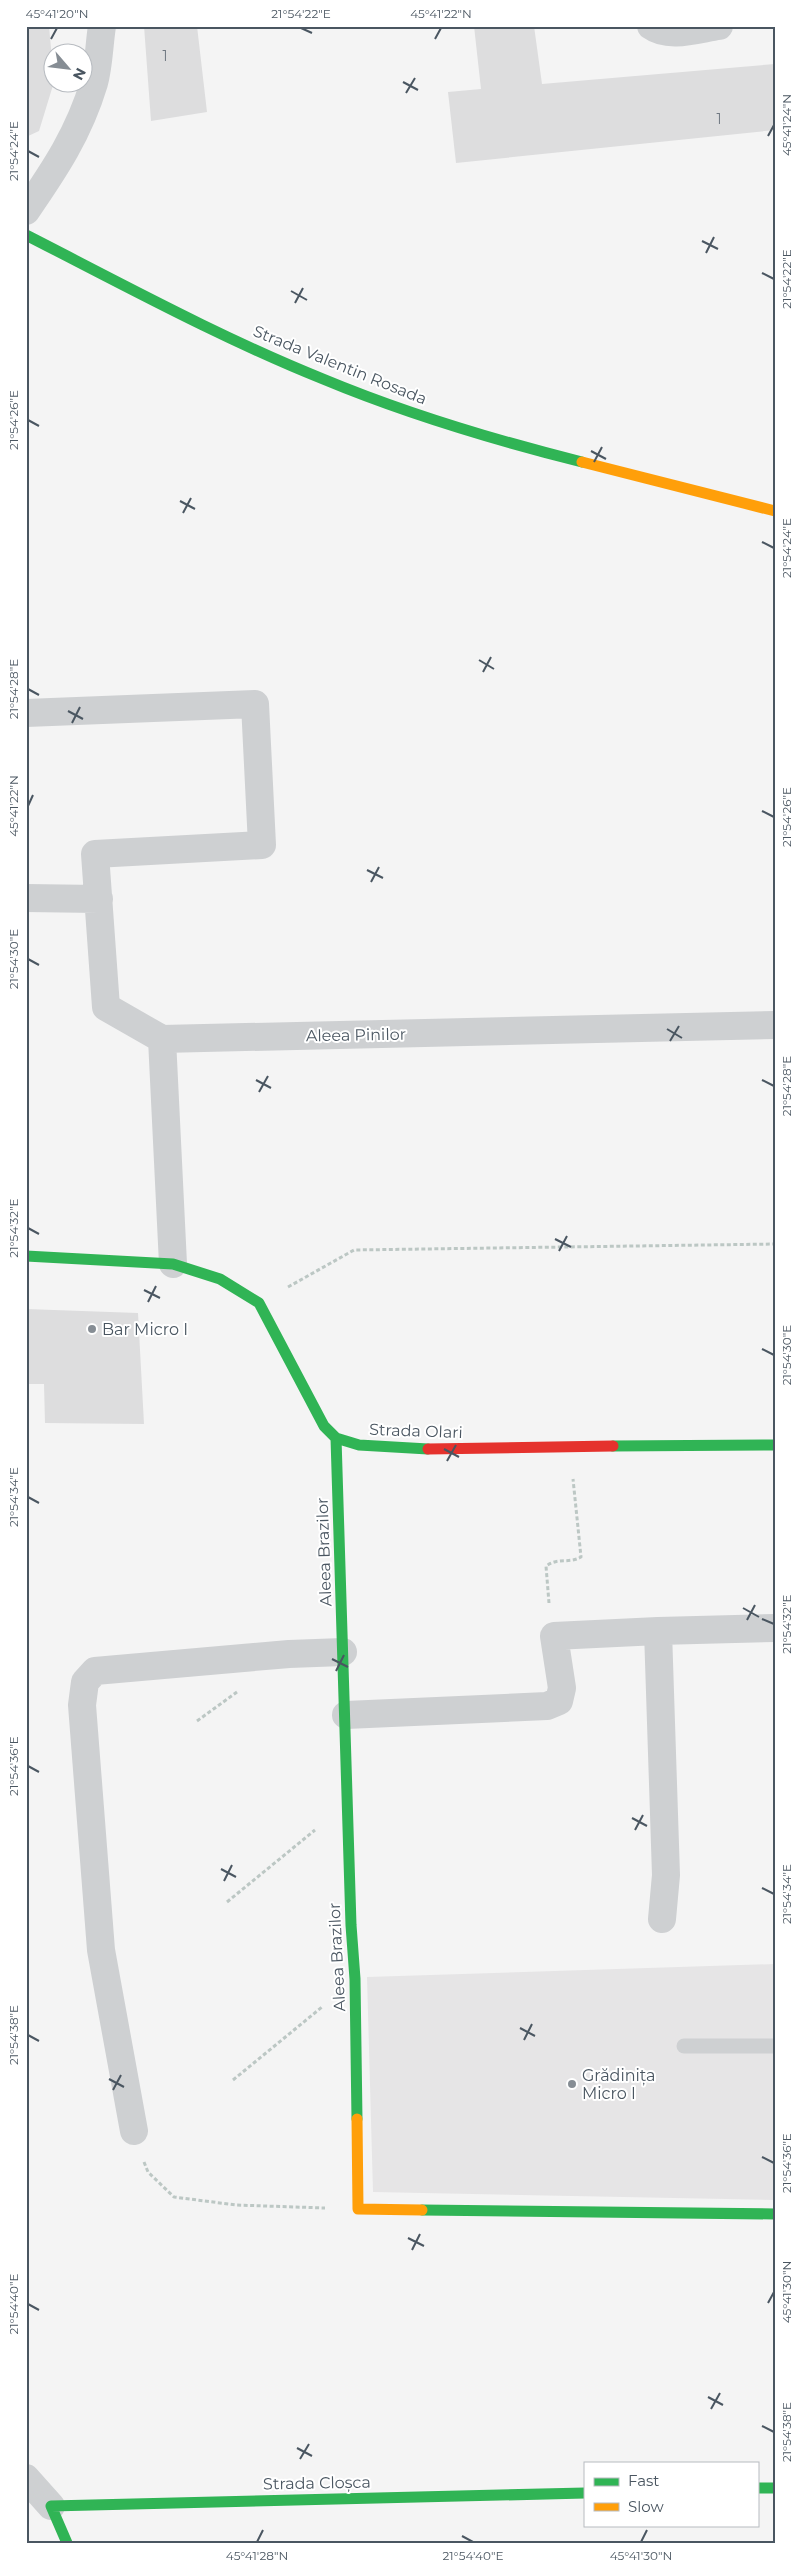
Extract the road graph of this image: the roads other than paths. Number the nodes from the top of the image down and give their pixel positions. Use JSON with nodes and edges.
{"nodes":[{"id":1,"x":102,"y":26,"type":"edge"},
{"id":2,"x":651,"y":26,"type":"edge"},
{"id":3,"x":719,"y":26,"type":"edge"},
{"id":4,"x":26,"y":211,"type":"edge"},
{"id":5,"x":26,"y":236,"type":"edge"},
{"id":6,"x":775,"y":511,"type":"edge"},
{"id":7,"x":26,"y":713,"type":"edge"},
{"id":8,"x":26,"y":898,"type":"edge"},
{"id":9,"x":99,"y":899,"type":"junction"},
{"id":10,"x":775,"y":1025,"type":"edge"},
{"id":11,"x":162,"y":1039,"type":"junction"},
{"id":12,"x":26,"y":1256,"type":"edge"},
{"id":13,"x":173,"y":1264,"type":"junction"},
{"id":14,"x":336,"y":1438,"type":"junction"},
{"id":15,"x":775,"y":1445,"type":"edge"},
{"id":16,"x":775,"y":1628,"type":"edge"},
{"id":17,"x":658,"y":1630,"type":"junction"},
{"id":18,"x":343,"y":1652,"type":"junction"},
{"id":19,"x":346,"y":1715,"type":"junction"},
{"id":20,"x":662,"y":1919,"type":"dead end"},
{"id":21,"x":684,"y":2046,"type":"dead end"},
{"id":22,"x":775,"y":2046,"type":"edge"},
{"id":23,"x":134,"y":2131,"type":"road end"},
{"id":24,"x":775,"y":2214,"type":"edge"},
{"id":25,"x":26,"y":2478,"type":"edge"},
{"id":26,"x":758,"y":2488,"type":"edge"},
{"id":27,"x":775,"y":2488,"type":"edge"},
{"id":28,"x":584,"y":2493,"type":"edge"},
{"id":29,"x":51,"y":2506,"type":"junction"},
{"id":30,"x":67,"y":2543,"type":"edge"}],
"edges":[{"from":1,"to":4,"type":"street"},
{"from":2,"to":3,"type":"street"},
{"from":5,"to":6,"type":"street","name":"Strada Valentin Rosada"},
{"from":7,"to":9,"type":"street"},
{"from":8,"to":9,"type":"street"},
{"from":9,"to":11,"type":"street"},
{"from":10,"to":11,"type":"street","name":"Aleea Pinilor"},
{"from":11,"to":13,"type":"street"},
{"from":12,"to":13,"type":"street"},
{"from":13,"to":14,"type":"street"},
{"from":14,"to":15,"type":"street","name":"Strada Olari"},
{"from":14,"to":18,"type":"street","name":"Aleea Brazilor"},
{"from":16,"to":17,"type":"street"},
{"from":17,"to":19,"type":"street"},
{"from":17,"to":20,"type":"street"},
{"from":18,"to":19,"type":"street","name":"Aleea Brazilor"},
{"from":18,"to":23,"type":"street"},
{"from":19,"to":24,"type":"street","name":"Aleea Brazilor"},
{"from":21,"to":22,"type":"lane"},
{"from":25,"to":29,"type":"street"},
{"from":26,"to":27,"type":"street"},
{"from":28,"to":29,"type":"street","name":"Strada Cloșca"},
{"from":29,"to":30,"type":"street"}]}
